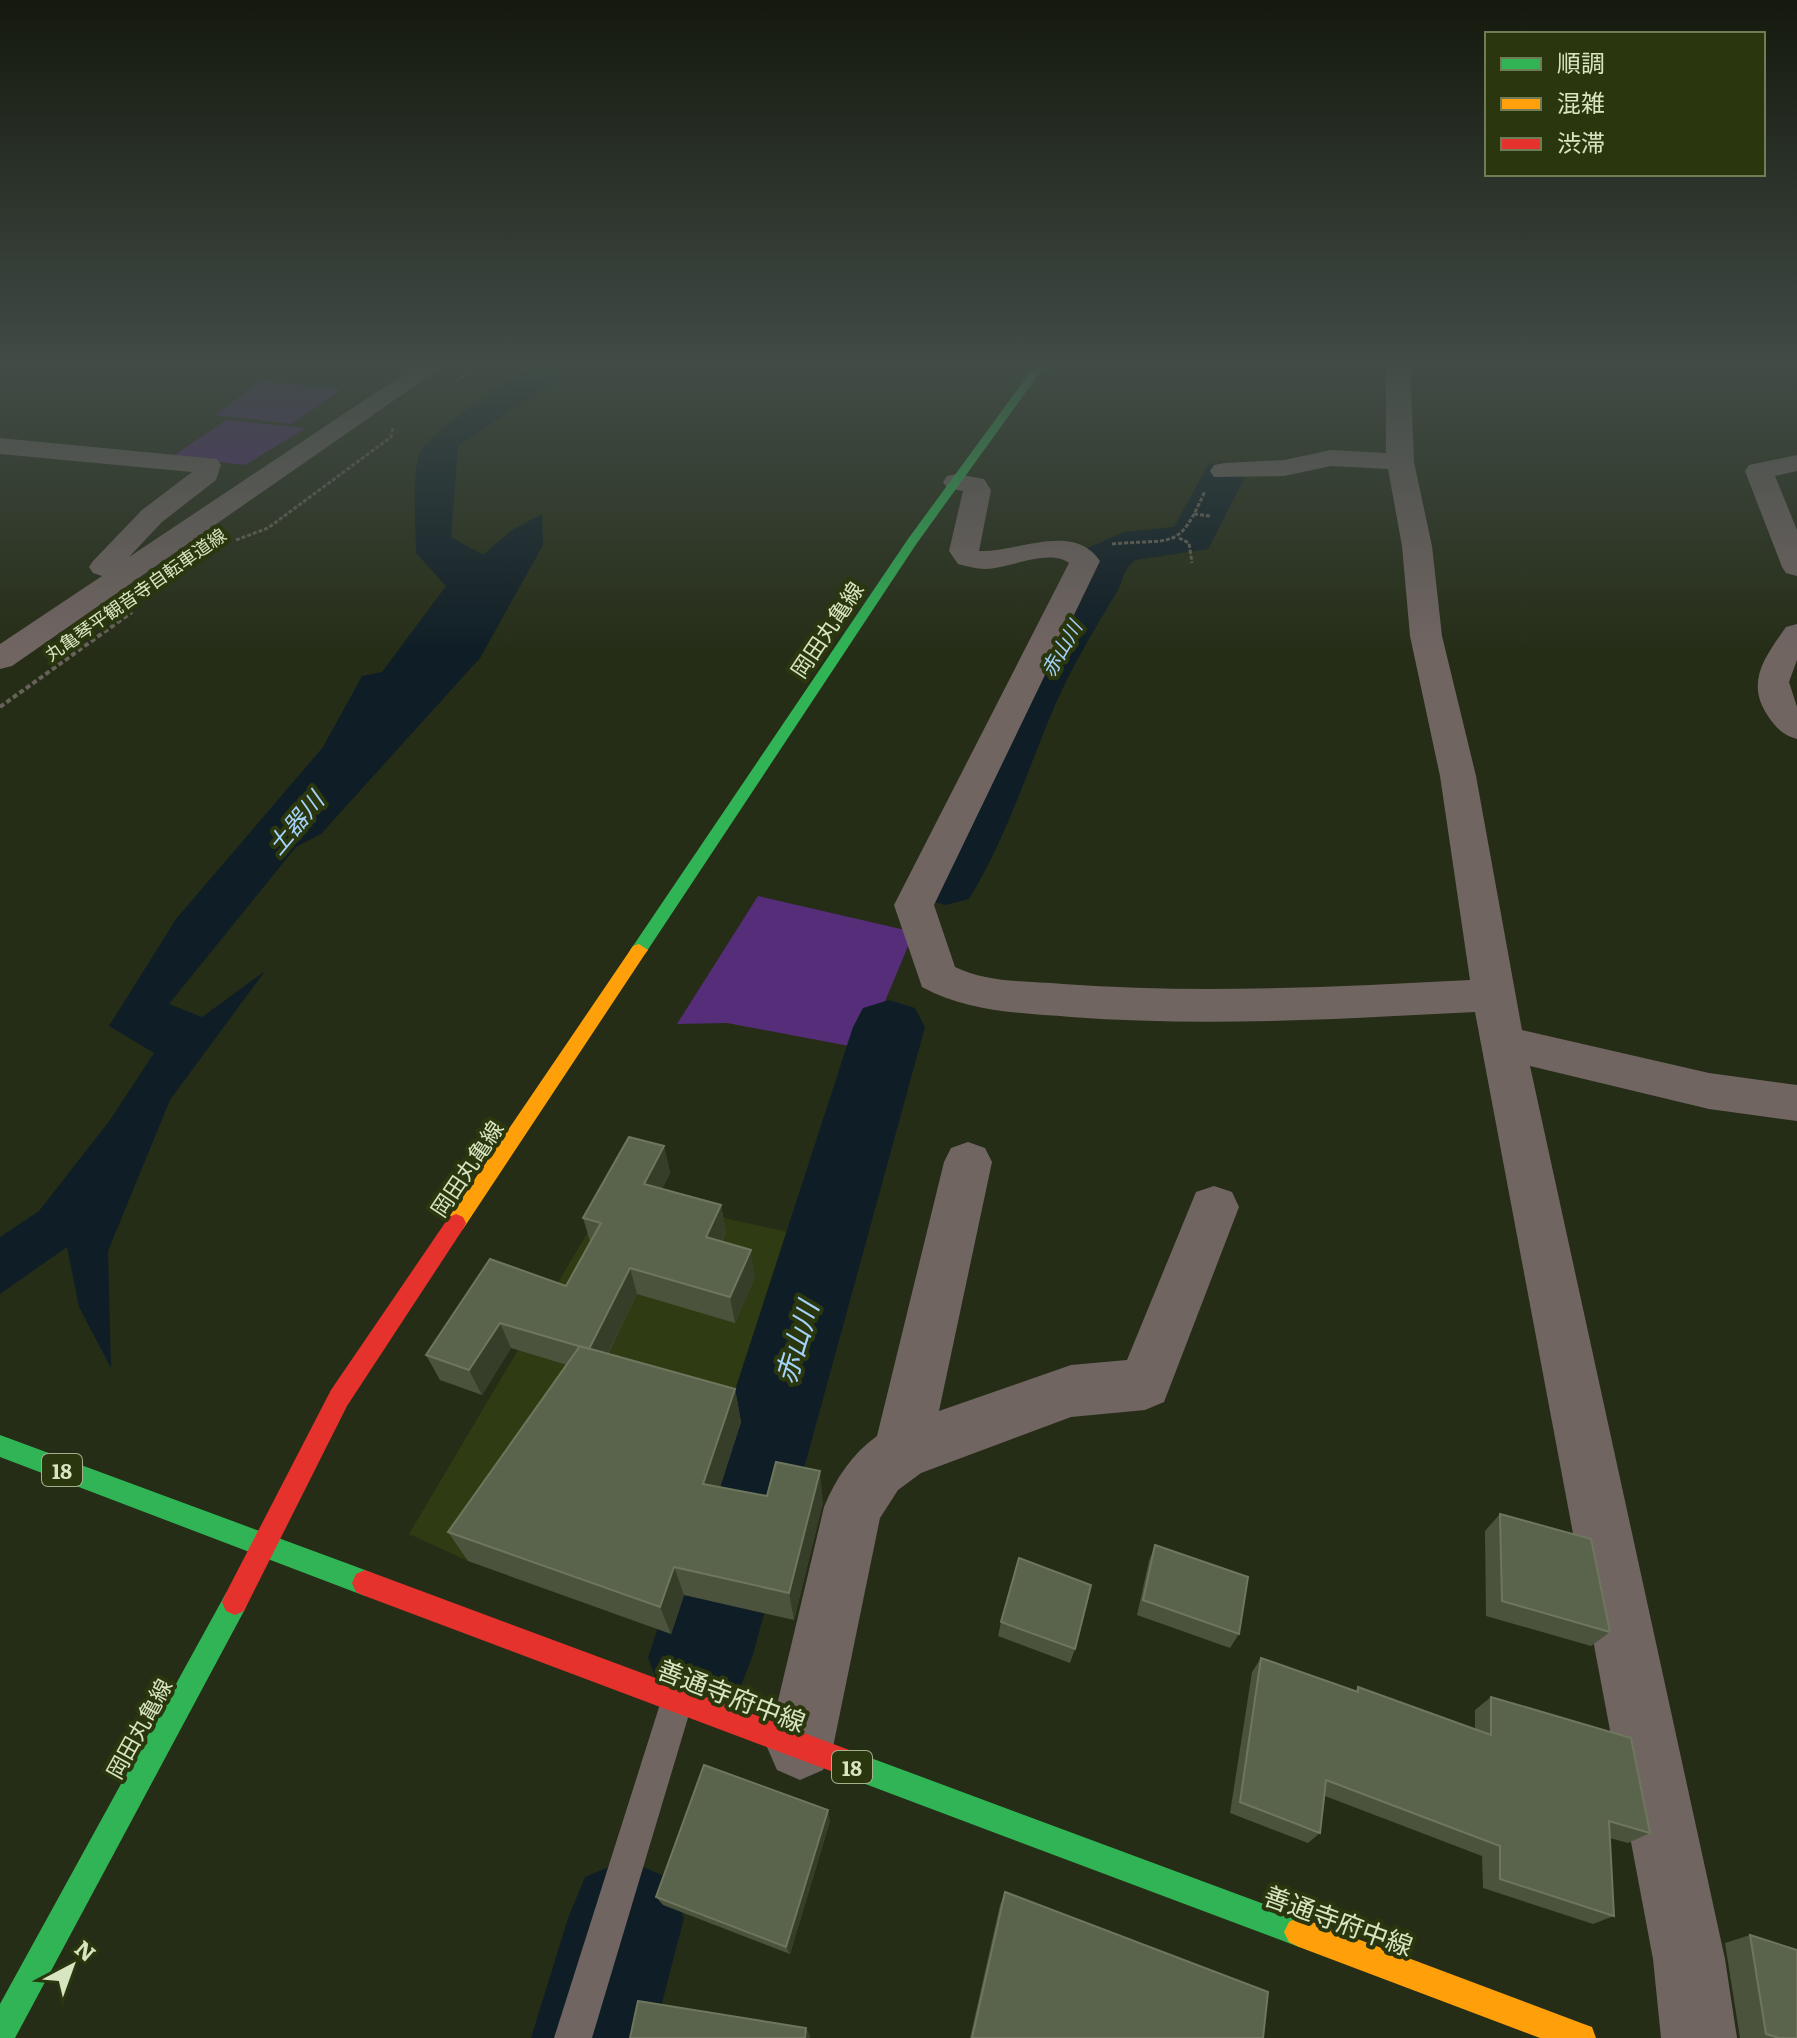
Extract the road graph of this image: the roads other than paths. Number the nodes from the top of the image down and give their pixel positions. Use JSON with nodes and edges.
{"nodes":[{"id":1,"x":175,"y":462,"type":"edge"},
{"id":2,"x":305,"y":462,"type":"edge"},
{"id":3,"x":971,"y":462,"type":"edge"},
{"id":4,"x":1312,"y":462,"type":"edge"},
{"id":5,"x":1400,"y":462,"type":"edge"},
{"id":6,"x":1797,"y":463,"type":"edge"},
{"id":7,"x":1224,"y":471,"type":"road end"},
{"id":8,"x":957,"y":482,"type":"junction"},
{"id":9,"x":1797,"y":567,"type":"edge"},
{"id":10,"x":1797,"y":634,"type":"edge"},
{"id":11,"x":25,"y":639,"type":"edge"},
{"id":12,"x":0,"y":659,"type":"edge"},
{"id":13,"x":1797,"y":728,"type":"edge"},
{"id":14,"x":1499,"y":1018,"type":"junction"},
{"id":15,"x":1797,"y":1103,"type":"edge"},
{"id":16,"x":968,"y":1162,"type":"dead end"},
{"id":17,"x":1214,"y":1207,"type":"dead end"},
{"id":18,"x":0,"y":1446,"type":"edge"},
{"id":19,"x":902,"y":1452,"type":"junction"},
{"id":20,"x":263,"y":1543,"type":"junction"},
{"id":21,"x":677,"y":1701,"type":"junction"},
{"id":22,"x":800,"y":1747,"type":"junction"},
{"id":23,"x":0,"y":2035,"type":"edge"},
{"id":24,"x":573,"y":2038,"type":"edge"},
{"id":25,"x":1581,"y":2038,"type":"edge"},
{"id":26,"x":1699,"y":2038,"type":"edge"}],
"edges":[{"from":1,"to":11,"type":"street"},
{"from":2,"to":11,"type":"street"},
{"from":3,"to":8,"type":"main road","name":"岡田丸亀線"},
{"from":4,"to":7,"type":"street"},
{"from":5,"to":14,"type":"street"},
{"from":6,"to":9,"type":"street"},
{"from":8,"to":14,"type":"street"},
{"from":8,"to":20,"type":"main road","name":"岡田丸亀線"},
{"from":10,"to":13,"type":"street"},
{"from":11,"to":12,"type":"street"},
{"from":14,"to":15,"type":"street"},
{"from":14,"to":26,"type":"street"},
{"from":16,"to":19,"type":"street"},
{"from":17,"to":19,"type":"street"},
{"from":18,"to":20,"type":"main road","name":"善通寺府中線","number":"18"},
{"from":19,"to":22,"type":"street"},
{"from":20,"to":21,"type":"main road","name":"善通寺府中線","number":"18"},
{"from":20,"to":23,"type":"main road","name":"岡田丸亀線"},
{"from":21,"to":22,"type":"main road","name":"善通寺府中線","number":"18"},
{"from":21,"to":24,"type":"lane"},
{"from":22,"to":25,"type":"main road","name":"善通寺府中線","number":"18"}]}
